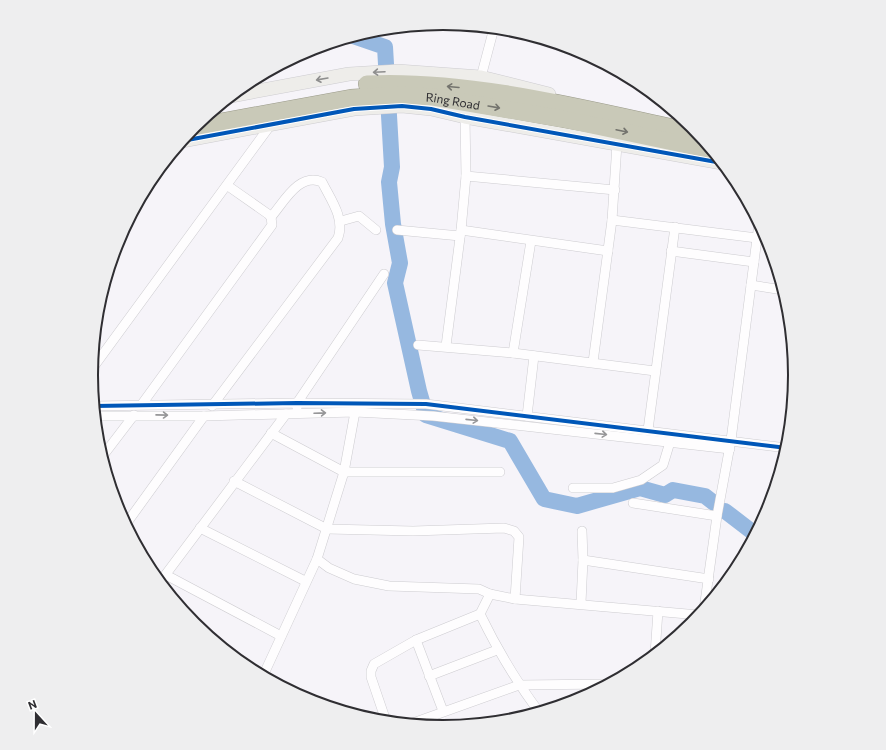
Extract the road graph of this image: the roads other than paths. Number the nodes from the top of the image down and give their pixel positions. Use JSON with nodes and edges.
{"nodes":[{"id":1,"x":492,"y":34,"type":"edge"},
{"id":2,"x":481,"y":78,"type":"junction"},
{"id":3,"x":400,"y":89,"type":"junction"},
{"id":4,"x":362,"y":90,"type":"junction"},
{"id":5,"x":241,"y":96,"type":"edge"},
{"id":6,"x":222,"y":110,"type":"edge"},
{"id":7,"x":465,"y":117,"type":"junction"},
{"id":8,"x":673,"y":119,"type":"edge"},
{"id":9,"x":272,"y":123,"type":"junction"},
{"id":10,"x":207,"y":124,"type":"edge"},
{"id":11,"x":687,"y":131,"type":"edge"},
{"id":12,"x":192,"y":139,"type":"edge"},
{"id":13,"x":618,"y":144,"type":"junction"},
{"id":14,"x":702,"y":148,"type":"edge"},
{"id":15,"x":714,"y":162,"type":"edge"},
{"id":16,"x":466,"y":176,"type":"junction"},
{"id":17,"x":228,"y":186,"type":"junction"},
{"id":18,"x":615,"y":190,"type":"junction"},
{"id":19,"x":271,"y":217,"type":"junction"},
{"id":20,"x":612,"y":220,"type":"junction"},
{"id":21,"x":341,"y":221,"type":"junction"},
{"id":22,"x":675,"y":227,"type":"junction"},
{"id":23,"x":376,"y":230,"type":"dead end"},
{"id":24,"x":397,"y":230,"type":"dead end"},
{"id":25,"x":756,"y":231,"type":"edge"},
{"id":26,"x":461,"y":233,"type":"junction"},
{"id":27,"x":758,"y":235,"type":"edge"},
{"id":28,"x":531,"y":241,"type":"junction"},
{"id":29,"x":608,"y":251,"type":"junction"},
{"id":30,"x":671,"y":251,"type":"junction"},
{"id":31,"x":754,"y":262,"type":"junction"},
{"id":32,"x":384,"y":274,"type":"dead end"},
{"id":33,"x":752,"y":285,"type":"junction"},
{"id":34,"x":777,"y":289,"type":"edge"},
{"id":35,"x":418,"y":345,"type":"dead end"},
{"id":36,"x":446,"y":346,"type":"junction"},
{"id":37,"x":514,"y":353,"type":"junction"},
{"id":38,"x":534,"y":356,"type":"junction"},
{"id":39,"x":99,"y":360,"type":"edge"},
{"id":40,"x":593,"y":362,"type":"junction"},
{"id":41,"x":655,"y":371,"type":"junction"},
{"id":42,"x":297,"y":403,"type":"junction"},
{"id":43,"x":142,"y":404,"type":"junction"},
{"id":44,"x":100,"y":406,"type":"edge"},
{"id":45,"x":212,"y":406,"type":"junction"},
{"id":46,"x":354,"y":412,"type":"junction"},
{"id":47,"x":297,"y":413,"type":"junction"},
{"id":48,"x":286,"y":414,"type":"junction"},
{"id":49,"x":134,"y":415,"type":"junction"},
{"id":50,"x":101,"y":416,"type":"edge"},
{"id":51,"x":204,"y":416,"type":"junction"},
{"id":52,"x":527,"y":416,"type":"junction"},
{"id":53,"x":648,"y":430,"type":"junction"},
{"id":54,"x":271,"y":433,"type":"junction"},
{"id":55,"x":670,"y":442,"type":"junction"},
{"id":56,"x":730,"y":444,"type":"junction"},
{"id":57,"x":780,"y":447,"type":"edge"},
{"id":58,"x":107,"y":451,"type":"edge"},
{"id":59,"x":344,"y":472,"type":"junction"},
{"id":60,"x":500,"y":472,"type":"dead end"},
{"id":61,"x":234,"y":481,"type":"junction"},
{"id":62,"x":573,"y":488,"type":"dead end"},
{"id":63,"x":633,"y":503,"type":"dead end"},
{"id":64,"x":717,"y":516,"type":"junction"},
{"id":65,"x":130,"y":519,"type":"edge"},
{"id":66,"x":200,"y":528,"type":"junction"},
{"id":67,"x":327,"y":529,"type":"junction"},
{"id":68,"x":582,"y":531,"type":"dead end"},
{"id":69,"x":317,"y":559,"type":"junction"},
{"id":70,"x":583,"y":560,"type":"junction"},
{"id":71,"x":164,"y":578,"type":"edge"},
{"id":72,"x":709,"y":579,"type":"junction"},
{"id":73,"x":166,"y":580,"type":"edge"},
{"id":74,"x":305,"y":581,"type":"junction"},
{"id":75,"x":490,"y":594,"type":"junction"},
{"id":76,"x":706,"y":598,"type":"edge"},
{"id":77,"x":515,"y":599,"type":"junction"},
{"id":78,"x":581,"y":603,"type":"junction"},
{"id":79,"x":658,"y":612,"type":"junction"},
{"id":80,"x":480,"y":614,"type":"junction"},
{"id":81,"x":691,"y":614,"type":"edge"},
{"id":82,"x":281,"y":636,"type":"junction"},
{"id":83,"x":416,"y":640,"type":"junction"},
{"id":84,"x":656,"y":647,"type":"edge"},
{"id":85,"x":497,"y":650,"type":"junction"},
{"id":86,"x":265,"y":671,"type":"edge"},
{"id":87,"x":429,"y":676,"type":"junction"},
{"id":88,"x":596,"y":684,"type":"edge"},
{"id":89,"x":519,"y":685,"type":"junction"},
{"id":90,"x":535,"y":707,"type":"edge"},
{"id":91,"x":443,"y":711,"type":"junction"},
{"id":92,"x":384,"y":714,"type":"edge"},
{"id":93,"x":422,"y":719,"type":"edge"}],
"edges":[{"from":1,"to":2,"type":"street"},
{"from":2,"to":3,"type":"street"},
{"from":2,"to":8,"type":"street"},
{"from":3,"to":4,"type":"highway","name":"Ring Road"},
{"from":3,"to":4,"type":"street"},
{"from":3,"to":7,"type":"street"},
{"from":11,"to":3,"type":"highway","name":"Ring Road","one_way":true},
{"from":3,"to":14,"type":"highway","name":"Ring Road","one_way":true},
{"from":4,"to":5,"type":"street","one_way":true},
{"from":4,"to":6,"type":"highway","name":"Ring Road"},
{"from":4,"to":9,"type":"street"},
{"from":4,"to":10,"type":"highway","name":"Ring Road"},
{"from":7,"to":13,"type":"street"},
{"from":7,"to":16,"type":"street"},
{"from":9,"to":12,"type":"street"},
{"from":9,"to":17,"type":"street"},
{"from":13,"to":15,"type":"street"},
{"from":13,"to":18,"type":"street"},
{"from":16,"to":18,"type":"street"},
{"from":16,"to":26,"type":"street"},
{"from":17,"to":19,"type":"street"},
{"from":17,"to":39,"type":"street"},
{"from":18,"to":20,"type":"street"},
{"from":19,"to":21,"type":"street"},
{"from":19,"to":43,"type":"street"},
{"from":20,"to":22,"type":"street"},
{"from":20,"to":29,"type":"street"},
{"from":21,"to":23,"type":"street"},
{"from":21,"to":45,"type":"street"},
{"from":22,"to":25,"type":"street"},
{"from":22,"to":30,"type":"street"},
{"from":24,"to":26,"type":"street"},
{"from":26,"to":28,"type":"street"},
{"from":26,"to":36,"type":"street"},
{"from":27,"to":31,"type":"street"},
{"from":28,"to":29,"type":"street"},
{"from":28,"to":37,"type":"street"},
{"from":29,"to":40,"type":"street"},
{"from":30,"to":31,"type":"street"},
{"from":30,"to":41,"type":"street"},
{"from":31,"to":33,"type":"street"},
{"from":32,"to":42,"type":"street"},
{"from":33,"to":34,"type":"street"},
{"from":33,"to":56,"type":"street"},
{"from":35,"to":36,"type":"street"},
{"from":36,"to":37,"type":"street"},
{"from":37,"to":38,"type":"street"},
{"from":38,"to":40,"type":"street"},
{"from":38,"to":52,"type":"street"},
{"from":40,"to":41,"type":"street"},
{"from":41,"to":53,"type":"street"},
{"from":42,"to":45,"type":"street"},
{"from":42,"to":47,"type":"street"},
{"from":42,"to":52,"type":"street"},
{"from":43,"to":44,"type":"street"},
{"from":43,"to":45,"type":"street"},
{"from":47,"to":46,"type":"street","one_way":true},
{"from":46,"to":55,"type":"street","one_way":true},
{"from":46,"to":59,"type":"street"},
{"from":47,"to":48,"type":"street"},
{"from":48,"to":51,"type":"street"},
{"from":48,"to":54,"type":"street"},
{"from":49,"to":50,"type":"street"},
{"from":49,"to":51,"type":"street","one_way":true},
{"from":49,"to":58,"type":"street"},
{"from":51,"to":65,"type":"street"},
{"from":52,"to":53,"type":"street"},
{"from":53,"to":56,"type":"street"},
{"from":54,"to":59,"type":"street"},
{"from":54,"to":61,"type":"street"},
{"from":55,"to":56,"type":"street"},
{"from":55,"to":62,"type":"street"},
{"from":56,"to":57,"type":"street"},
{"from":56,"to":64,"type":"street"},
{"from":59,"to":60,"type":"street"},
{"from":59,"to":67,"type":"street"},
{"from":61,"to":66,"type":"street"},
{"from":61,"to":67,"type":"street"},
{"from":63,"to":64,"type":"street"},
{"from":64,"to":72,"type":"street"},
{"from":66,"to":71,"type":"street"},
{"from":66,"to":74,"type":"street"},
{"from":67,"to":69,"type":"street"},
{"from":67,"to":77,"type":"street"},
{"from":68,"to":70,"type":"street"},
{"from":69,"to":74,"type":"street"},
{"from":69,"to":75,"type":"street"},
{"from":70,"to":72,"type":"street"},
{"from":70,"to":78,"type":"street"},
{"from":72,"to":76,"type":"street"},
{"from":73,"to":82,"type":"street"},
{"from":74,"to":82,"type":"street"},
{"from":75,"to":77,"type":"street"},
{"from":75,"to":80,"type":"street"},
{"from":77,"to":78,"type":"street"},
{"from":78,"to":79,"type":"street"},
{"from":79,"to":81,"type":"street"},
{"from":79,"to":84,"type":"street"},
{"from":80,"to":83,"type":"street"},
{"from":80,"to":85,"type":"street"},
{"from":82,"to":86,"type":"street"},
{"from":83,"to":87,"type":"street"},
{"from":83,"to":92,"type":"street"},
{"from":85,"to":87,"type":"street"},
{"from":85,"to":89,"type":"street"},
{"from":87,"to":91,"type":"street"},
{"from":88,"to":89,"type":"street"},
{"from":89,"to":90,"type":"street"},
{"from":89,"to":91,"type":"street"},
{"from":91,"to":93,"type":"street"}]}
